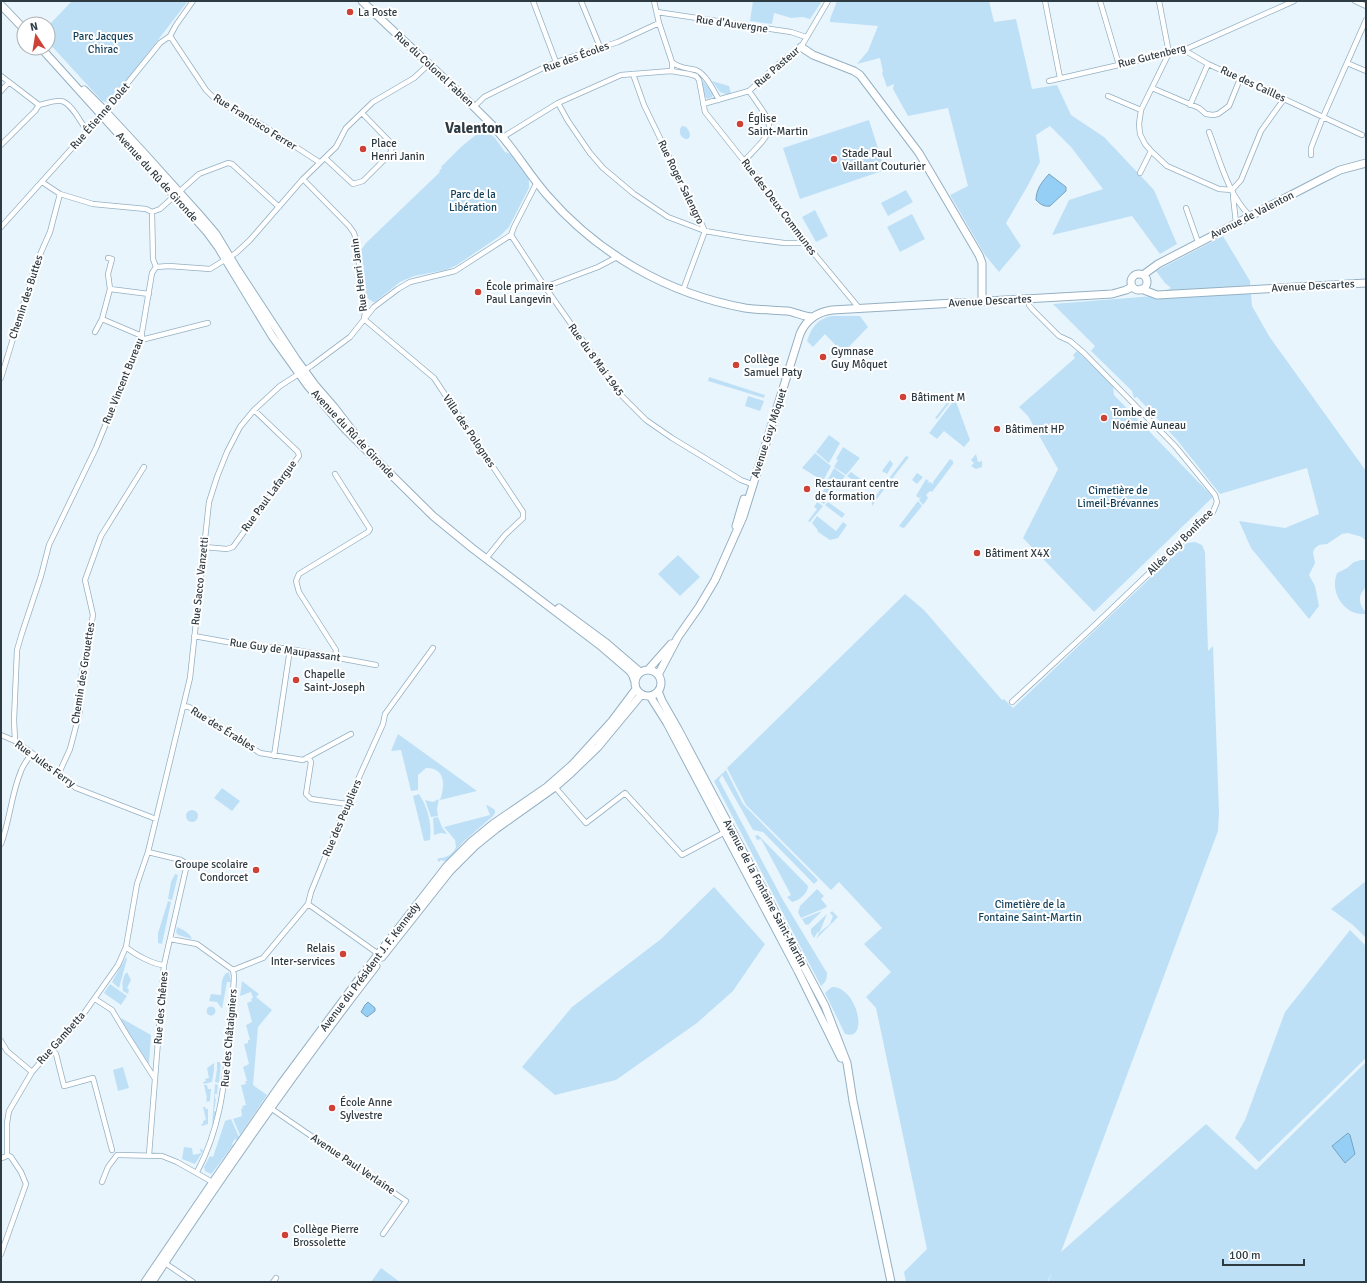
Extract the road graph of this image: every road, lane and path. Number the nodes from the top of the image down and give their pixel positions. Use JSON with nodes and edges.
{"nodes":[{"id":1,"x":3,"y":1,"type":"edge"},
{"id":2,"x":193,"y":1,"type":"edge"},
{"id":3,"x":362,"y":1,"type":"edge"},
{"id":4,"x":533,"y":1,"type":"edge"},
{"id":5,"x":581,"y":1,"type":"edge"},
{"id":6,"x":654,"y":1,"type":"edge"},
{"id":7,"x":828,"y":1,"type":"edge"},
{"id":8,"x":1045,"y":1,"type":"edge"},
{"id":9,"x":1100,"y":1,"type":"edge"},
{"id":10,"x":1159,"y":1,"type":"edge"},
{"id":11,"x":1294,"y":1,"type":"edge"},
{"id":12,"x":1355,"y":1,"type":"edge"},
{"id":13,"x":1,"y":5,"type":"edge"},
{"id":14,"x":1366,"y":6,"type":"edge"},
{"id":15,"x":656,"y":12,"type":"junction"},
{"id":16,"x":17,"y":16,"type":"edge"},
{"id":17,"x":1366,"y":20,"type":"edge"},
{"id":18,"x":16,"y":21,"type":"edge"},
{"id":19,"x":659,"y":23,"type":"junction"},
{"id":20,"x":170,"y":36,"type":"junction"},
{"id":21,"x":806,"y":38,"type":"junction"},
{"id":22,"x":600,"y":47,"type":"junction"},
{"id":23,"x":801,"y":47,"type":"junction"},
{"id":24,"x":1184,"y":50,"type":"junction"},
{"id":25,"x":1169,"y":53,"type":"junction"},
{"id":26,"x":49,"y":56,"type":"edge"},
{"id":27,"x":53,"y":56,"type":"edge"},
{"id":28,"x":556,"y":62,"type":"junction"},
{"id":29,"x":672,"y":62,"type":"junction"},
{"id":30,"x":1347,"y":63,"type":"junction"},
{"id":31,"x":429,"y":64,"type":"junction"},
{"id":32,"x":1208,"y":64,"type":"junction"},
{"id":33,"x":1118,"y":65,"type":"junction"},
{"id":34,"x":671,"y":71,"type":"junction"},
{"id":35,"x":1366,"y":71,"type":"edge"},
{"id":36,"x":633,"y":74,"type":"junction"},
{"id":37,"x":1,"y":76,"type":"edge"},
{"id":38,"x":1060,"y":78,"type":"junction"},
{"id":39,"x":1240,"y":79,"type":"junction"},
{"id":40,"x":1049,"y":81,"type":"dead end"},
{"id":41,"x":8,"y":82,"type":"junction"},
{"id":42,"x":1152,"y":88,"type":"junction"},
{"id":43,"x":1,"y":91,"type":"edge"},
{"id":44,"x":749,"y":92,"type":"junction"},
{"id":45,"x":1108,"y":96,"type":"dead end"},
{"id":46,"x":1284,"y":99,"type":"junction"},
{"id":47,"x":719,"y":100,"type":"junction"},
{"id":48,"x":558,"y":103,"type":"junction"},
{"id":49,"x":703,"y":104,"type":"junction"},
{"id":50,"x":39,"y":105,"type":"junction"},
{"id":51,"x":1190,"y":105,"type":"junction"},
{"id":52,"x":474,"y":107,"type":"junction"},
{"id":53,"x":1141,"y":110,"type":"junction"},
{"id":54,"x":103,"y":113,"type":"junction"},
{"id":55,"x":362,"y":113,"type":"junction"},
{"id":56,"x":1323,"y":117,"type":"junction"},
{"id":57,"x":87,"y":131,"type":"junction"},
{"id":58,"x":1209,"y":132,"type":"dead end"},
{"id":59,"x":1362,"y":135,"type":"dead end"},
{"id":60,"x":503,"y":137,"type":"junction"},
{"id":61,"x":1,"y":145,"type":"edge"},
{"id":62,"x":1151,"y":151,"type":"junction"},
{"id":63,"x":1311,"y":155,"type":"dead end"},
{"id":64,"x":325,"y":158,"type":"junction"},
{"id":65,"x":744,"y":161,"type":"junction"},
{"id":66,"x":319,"y":162,"type":"junction"},
{"id":67,"x":1366,"y":163,"type":"edge"},
{"id":68,"x":1140,"y":173,"type":"dead end"},
{"id":69,"x":303,"y":178,"type":"junction"},
{"id":70,"x":42,"y":182,"type":"junction"},
{"id":71,"x":537,"y":182,"type":"junction"},
{"id":72,"x":1232,"y":190,"type":"junction"},
{"id":73,"x":176,"y":193,"type":"junction"},
{"id":74,"x":60,"y":194,"type":"junction"},
{"id":75,"x":279,"y":207,"type":"junction"},
{"id":76,"x":1186,"y":208,"type":"dead end"},
{"id":77,"x":152,"y":212,"type":"junction"},
{"id":78,"x":1250,"y":216,"type":"junction"},
{"id":79,"x":1236,"y":223,"type":"junction"},
{"id":80,"x":1,"y":227,"type":"edge"},
{"id":81,"x":705,"y":231,"type":"junction"},
{"id":82,"x":511,"y":235,"type":"junction"},
{"id":83,"x":803,"y":241,"type":"junction"},
{"id":84,"x":1198,"y":242,"type":"junction"},
{"id":85,"x":617,"y":257,"type":"junction"},
{"id":86,"x":108,"y":258,"type":"dead end"},
{"id":87,"x":227,"y":258,"type":"junction"},
{"id":88,"x":156,"y":267,"type":"junction"},
{"id":89,"x":1143,"y":275,"type":"junction"},
{"id":90,"x":1366,"y":283,"type":"edge"},
{"id":91,"x":545,"y":287,"type":"junction"},
{"id":92,"x":1132,"y":287,"type":"junction"},
{"id":93,"x":1144,"y":287,"type":"junction"},
{"id":94,"x":110,"y":289,"type":"junction"},
{"id":95,"x":682,"y":290,"type":"junction"},
{"id":96,"x":149,"y":294,"type":"junction"},
{"id":97,"x":1029,"y":299,"type":"junction"},
{"id":98,"x":982,"y":301,"type":"junction"},
{"id":99,"x":859,"y":308,"type":"junction"},
{"id":100,"x":102,"y":319,"type":"junction"},
{"id":101,"x":364,"y":319,"type":"junction"},
{"id":102,"x":808,"y":320,"type":"junction"},
{"id":103,"x":208,"y":323,"type":"dead end"},
{"id":104,"x":95,"y":332,"type":"dead end"},
{"id":105,"x":142,"y":337,"type":"junction"},
{"id":106,"x":301,"y":372,"type":"junction"},
{"id":107,"x":1,"y":378,"type":"edge"},
{"id":108,"x":254,"y":410,"type":"junction"},
{"id":109,"x":144,"y":467,"type":"dead end"},
{"id":110,"x":335,"y":474,"type":"dead end"},
{"id":111,"x":749,"y":483,"type":"junction"},
{"id":112,"x":733,"y":540,"type":"junction"},
{"id":113,"x":204,"y":546,"type":"junction"},
{"id":114,"x":488,"y":556,"type":"junction"},
{"id":115,"x":194,"y":636,"type":"junction"},
{"id":116,"x":678,"y":637,"type":"junction"},
{"id":117,"x":433,"y":648,"type":"dead end"},
{"id":118,"x":290,"y":649,"type":"junction"},
{"id":119,"x":336,"y":657,"type":"junction"},
{"id":120,"x":376,"y":665,"type":"dead end"},
{"id":121,"x":648,"y":670,"type":"junction"},
{"id":122,"x":640,"y":672,"type":"junction"},
{"id":123,"x":658,"y":675,"type":"junction"},
{"id":124,"x":637,"y":689,"type":"junction"},
{"id":125,"x":658,"y":691,"type":"junction"},
{"id":126,"x":650,"y":696,"type":"junction"},
{"id":127,"x":1012,"y":702,"type":"dead end"},
{"id":128,"x":184,"y":706,"type":"junction"},
{"id":129,"x":351,"y":734,"type":"dead end"},
{"id":130,"x":1,"y":736,"type":"edge"},
{"id":131,"x":15,"y":742,"type":"junction"},
{"id":132,"x":32,"y":753,"type":"junction"},
{"id":133,"x":274,"y":756,"type":"junction"},
{"id":134,"x":308,"y":757,"type":"junction"},
{"id":135,"x":58,"y":773,"type":"junction"},
{"id":136,"x":555,"y":787,"type":"junction"},
{"id":137,"x":347,"y":804,"type":"junction"},
{"id":138,"x":156,"y":819,"type":"junction"},
{"id":139,"x":728,"y":830,"type":"junction"},
{"id":140,"x":1,"y":844,"type":"edge"},
{"id":141,"x":148,"y":852,"type":"junction"},
{"id":142,"x":742,"y":856,"type":"junction"},
{"id":143,"x":308,"y":904,"type":"junction"},
{"id":144,"x":170,"y":939,"type":"junction"},
{"id":145,"x":126,"y":947,"type":"junction"},
{"id":146,"x":381,"y":956,"type":"junction"},
{"id":147,"x":164,"y":965,"type":"junction"},
{"id":148,"x":233,"y":970,"type":"junction"},
{"id":149,"x":798,"y":972,"type":"junction"},
{"id":150,"x":817,"y":992,"type":"junction"},
{"id":151,"x":95,"y":999,"type":"junction"},
{"id":152,"x":1,"y":1041,"type":"edge"},
{"id":153,"x":52,"y":1049,"type":"junction"},
{"id":154,"x":32,"y":1072,"type":"junction"},
{"id":155,"x":155,"y":1079,"type":"junction"},
{"id":156,"x":853,"y":1101,"type":"junction"},
{"id":157,"x":268,"y":1107,"type":"junction"},
{"id":158,"x":112,"y":1150,"type":"dead end"},
{"id":159,"x":7,"y":1155,"type":"junction"},
{"id":160,"x":149,"y":1155,"type":"junction"},
{"id":161,"x":1,"y":1158,"type":"edge"},
{"id":162,"x":197,"y":1172,"type":"junction"},
{"id":163,"x":102,"y":1182,"type":"dead end"},
{"id":164,"x":215,"y":1184,"type":"junction"},
{"id":165,"x":383,"y":1234,"type":"dead end"},
{"id":166,"x":1,"y":1254,"type":"edge"},
{"id":167,"x":164,"y":1263,"type":"junction"},
{"id":168,"x":145,"y":1282,"type":"edge"},
{"id":169,"x":152,"y":1282,"type":"edge"},
{"id":170,"x":193,"y":1282,"type":"edge"},
{"id":171,"x":891,"y":1282,"type":"edge"}],
"edges":[{"from":1,"to":16,"type":"main road"},
{"from":2,"to":20,"type":"street","name":"Rue Étienne Dolet"},
{"from":3,"to":31,"type":"main road","name":"Rue du Colonel Fabien"},
{"from":4,"to":28,"type":"street"},
{"from":5,"to":22,"type":"street"},
{"from":6,"to":15,"type":"street"},
{"from":7,"to":21,"type":"street","name":"Rue Pasteur"},
{"from":8,"to":38,"type":"street"},
{"from":9,"to":33,"type":"street"},
{"from":10,"to":25,"type":"street"},
{"from":11,"to":24,"type":"street","name":"Rue Gutenberg"},
{"from":12,"to":14,"type":"street"},
{"from":13,"to":18,"type":"main road"},
{"from":15,"to":19,"type":"street"},
{"from":15,"to":21,"type":"street","name":"Rue d'Auvergne"},
{"from":17,"to":30,"type":"street"},
{"from":19,"to":22,"type":"street","name":"Rue des Écoles"},
{"from":19,"to":29,"type":"street"},
{"from":20,"to":54,"type":"street","name":"Rue Étienne Dolet"},
{"from":20,"to":66,"type":"street","name":"Rue Francisco Ferrer"},
{"from":21,"to":23,"type":"street","name":"Rue Pasteur"},
{"from":22,"to":28,"type":"street","name":"Rue des Écoles"},
{"from":23,"to":44,"type":"street","name":"Rue Pasteur"},
{"from":23,"to":98,"type":"main road"},
{"from":24,"to":25,"type":"street","name":"Rue Gutenberg"},
{"from":24,"to":32,"type":"street","name":"Rue des Cailles"},
{"from":25,"to":33,"type":"street","name":"Rue Gutenberg"},
{"from":25,"to":42,"type":"street"},
{"from":26,"to":54,"type":"main road","name":"Avenue du Rû de Gironde"},
{"from":27,"to":54,"type":"main road","name":"Avenue du Rû de Gironde"},
{"from":28,"to":52,"type":"street","name":"Rue des Écoles"},
{"from":29,"to":34,"type":"street"},
{"from":29,"to":47,"type":"street"},
{"from":30,"to":35,"type":"street"},
{"from":30,"to":56,"type":"street"},
{"from":31,"to":52,"type":"main road","name":"Rue du Colonel Fabien"},
{"from":31,"to":55,"type":"street"},
{"from":32,"to":39,"type":"street","name":"Rue des Cailles"},
{"from":32,"to":51,"type":"street"},
{"from":33,"to":38,"type":"street","name":"Rue Gutenberg"},
{"from":34,"to":36,"type":"street"},
{"from":34,"to":49,"type":"street","name":"Rue des Deux Communes"},
{"from":36,"to":48,"type":"street"},
{"from":36,"to":81,"type":"street","name":"Rue Roger Salengro"},
{"from":37,"to":41,"type":"street"},
{"from":38,"to":40,"type":"street","name":"Rue Gutenberg"},
{"from":39,"to":46,"type":"street","name":"Rue des Cailles"},
{"from":39,"to":51,"type":"street"},
{"from":41,"to":43,"type":"street"},
{"from":41,"to":50,"type":"street"},
{"from":42,"to":51,"type":"street"},
{"from":42,"to":53,"type":"street"},
{"from":44,"to":47,"type":"street","name":"Rue Pasteur"},
{"from":44,"to":65,"type":"street"},
{"from":45,"to":53,"type":"street"},
{"from":46,"to":56,"type":"street","name":"Rue des Cailles"},
{"from":46,"to":72,"type":"street"},
{"from":47,"to":49,"type":"street","name":"Rue Pasteur"},
{"from":48,"to":60,"type":"street"},
{"from":48,"to":81,"type":"street"},
{"from":49,"to":65,"type":"street","name":"Rue des Deux Communes"},
{"from":50,"to":57,"type":"street"},
{"from":50,"to":61,"type":"street"},
{"from":52,"to":60,"type":"main road","name":"Rue du Colonel Fabien"},
{"from":53,"to":62,"type":"street"},
{"from":54,"to":57,"type":"street","name":"Rue Étienne Dolet"},
{"from":54,"to":73,"type":"main road","name":"Avenue du Rû de Gironde"},
{"from":55,"to":64,"type":"street"},
{"from":55,"to":64,"type":"street"},
{"from":56,"to":59,"type":"street","name":"Rue des Cailles"},
{"from":56,"to":63,"type":"street"},
{"from":57,"to":70,"type":"street","name":"Rue Étienne Dolet"},
{"from":58,"to":72,"type":"street"},
{"from":60,"to":71,"type":"main road","name":"Rue du Colonel Fabien"},
{"from":62,"to":68,"type":"street"},
{"from":62,"to":72,"type":"street"},
{"from":64,"to":66,"type":"street"},
{"from":65,"to":83,"type":"street","name":"Rue des Deux Communes"},
{"from":66,"to":69,"type":"street"},
{"from":67,"to":78,"type":"main road","name":"Avenue de Valenton"},
{"from":69,"to":75,"type":"street"},
{"from":69,"to":101,"type":"street","name":"Rue Henri Janin"},
{"from":70,"to":74,"type":"street"},
{"from":70,"to":80,"type":"street","name":"Rue Étienne Dolet"},
{"from":71,"to":82,"type":"street"},
{"from":71,"to":85,"type":"main road","name":"Rue du Colonel Fabien"},
{"from":72,"to":78,"type":"street"},
{"from":72,"to":79,"type":"street"},
{"from":73,"to":75,"type":"street"},
{"from":73,"to":77,"type":"street"},
{"from":73,"to":87,"type":"main road","name":"Avenue du Rû de Gironde"},
{"from":74,"to":77,"type":"street"},
{"from":74,"to":107,"type":"street","name":"Chemin des Buttes"},
{"from":75,"to":87,"type":"street"},
{"from":76,"to":84,"type":"street"},
{"from":77,"to":88,"type":"street"},
{"from":78,"to":79,"type":"main road","name":"Avenue de Valenton"},
{"from":79,"to":84,"type":"main road","name":"Avenue de Valenton"},
{"from":81,"to":83,"type":"street"},
{"from":81,"to":95,"type":"street","name":"Rue Roger Salengro"},
{"from":82,"to":91,"type":"street","name":"Rue du 8 Mai 1945"},
{"from":82,"to":101,"type":"street","name":"Rue Sacco Vanzetti"},
{"from":83,"to":99,"type":"street","name":"Rue des Deux Communes"},
{"from":84,"to":89,"type":"main road","name":"Avenue de Valenton"},
{"from":85,"to":91,"type":"street"},
{"from":85,"to":95,"type":"main road","name":"Rue du Colonel Fabien"},
{"from":86,"to":94,"type":"street"},
{"from":87,"to":88,"type":"street"},
{"from":87,"to":106,"type":"main road","name":"Avenue du Rû de Gironde"},
{"from":88,"to":96,"type":"street","name":"Rue Vincent Bureau"},
{"from":89,"to":92,"type":"main road"},
{"from":89,"to":93,"type":"main road"},
{"from":90,"to":93,"type":"main road","name":"Avenue Descartes"},
{"from":91,"to":111,"type":"street","name":"Rue du 8 Mai 1945"},
{"from":92,"to":93,"type":"main road"},
{"from":92,"to":97,"type":"main road","name":"Avenue Descartes"},
{"from":94,"to":96,"type":"street"},
{"from":94,"to":100,"type":"street"},
{"from":95,"to":102,"type":"main road","name":"Rue du Colonel Fabien"},
{"from":96,"to":105,"type":"street","name":"Rue Vincent Bureau"},
{"from":97,"to":98,"type":"main road","name":"Avenue Descartes"},
{"from":97,"to":127,"type":"street","name":"Allée Guy Boniface"},
{"from":98,"to":99,"type":"main road","name":"Avenue Descartes"},
{"from":99,"to":102,"type":"main road","name":"Avenue Descartes"},
{"from":100,"to":104,"type":"street"},
{"from":100,"to":105,"type":"street"},
{"from":101,"to":106,"type":"street","name":"Rue Sacco Vanzetti"},
{"from":101,"to":114,"type":"street","name":"Villa des Polognes"},
{"from":102,"to":111,"type":"main road","name":"Avenue Guy Môquet"},
{"from":102,"to":112,"type":"main road","name":"Avenue Guy Môquet"},
{"from":103,"to":105,"type":"street"},
{"from":105,"to":131,"type":"street","name":"Rue Vincent Bureau"},
{"from":106,"to":108,"type":"street","name":"Rue Sacco Vanzetti"},
{"from":106,"to":114,"type":"main road","name":"Avenue du Rû de Gironde"},
{"from":106,"to":124,"type":"main road","name":"Avenue du Rû de Gironde"},
{"from":108,"to":113,"type":"street","name":"Rue Sacco Vanzetti"},
{"from":108,"to":113,"type":"street","name":"Rue Paul Lafargue"},
{"from":109,"to":135,"type":"street","name":"Chemin des Grouettes"},
{"from":110,"to":119,"type":"street"},
{"from":111,"to":112,"type":"main road","name":"Avenue Guy Môquet"},
{"from":112,"to":116,"type":"main road","name":"Avenue Guy Môquet"},
{"from":113,"to":115,"type":"street","name":"Rue Sacco Vanzetti"},
{"from":114,"to":122,"type":"main road","name":"Avenue du Rû de Gironde"},
{"from":115,"to":118,"type":"street","name":"Rue Guy de Maupassant"},
{"from":115,"to":128,"type":"street","name":"Rue Sacco Vanzetti"},
{"from":116,"to":121,"type":"main road","name":"Avenue Guy Môquet"},
{"from":116,"to":123,"type":"main road","name":"Avenue Guy Môquet"},
{"from":117,"to":137,"type":"street","name":"Rue des Peupliers"},
{"from":118,"to":119,"type":"street","name":"Rue Guy de Maupassant"},
{"from":118,"to":133,"type":"street"},
{"from":119,"to":120,"type":"street","name":"Rue Guy de Maupassant"},
{"from":121,"to":122,"type":"main road"},
{"from":121,"to":123,"type":"main road"},
{"from":122,"to":124,"type":"main road"},
{"from":123,"to":125,"type":"main road"},
{"from":124,"to":126,"type":"main road"},
{"from":124,"to":136,"type":"main road","name":"Avenue du Président J. F. Kennedy"},
{"from":124,"to":146,"type":"main road","name":"Avenue du Président J. F. Kennedy"},
{"from":125,"to":126,"type":"main road"},
{"from":125,"to":139,"type":"main road","name":"Avenue de la Fontaine Saint-Martin"},
{"from":126,"to":139,"type":"main road","name":"Avenue de la Fontaine Saint-Martin"},
{"from":128,"to":133,"type":"street","name":"Rue des Érables"},
{"from":128,"to":138,"type":"street","name":"Rue Sacco Vanzetti"},
{"from":129,"to":134,"type":"street","name":"Rue des Érables"},
{"from":130,"to":131,"type":"street","name":"Rue Jules Ferry"},
{"from":131,"to":132,"type":"street","name":"Rue Jules Ferry"},
{"from":132,"to":135,"type":"street","name":"Rue Jules Ferry"},
{"from":132,"to":140,"type":"street"},
{"from":133,"to":134,"type":"street","name":"Rue des Érables"},
{"from":134,"to":137,"type":"street"},
{"from":135,"to":138,"type":"street","name":"Rue Jules Ferry"},
{"from":136,"to":139,"type":"street"},
{"from":136,"to":146,"type":"main road","name":"Avenue du Président J. F. Kennedy"},
{"from":137,"to":143,"type":"street","name":"Rue des Peupliers"},
{"from":138,"to":141,"type":"street","name":"Rue Gambetta"},
{"from":139,"to":142,"type":"main road","name":"Avenue de la Fontaine Saint-Martin"},
{"from":141,"to":144,"type":"street","name":"Rue des Chênes"},
{"from":141,"to":145,"type":"street","name":"Rue Gambetta"},
{"from":142,"to":149,"type":"main road","name":"Avenue de la Fontaine Saint-Martin"},
{"from":142,"to":150,"type":"main road","name":"Avenue de la Fontaine Saint-Martin"},
{"from":143,"to":146,"type":"street"},
{"from":143,"to":148,"type":"street","name":"Rue des Peupliers"},
{"from":144,"to":147,"type":"street","name":"Rue des Chênes"},
{"from":144,"to":148,"type":"street"},
{"from":145,"to":147,"type":"street"},
{"from":145,"to":151,"type":"street","name":"Rue Gambetta"},
{"from":146,"to":157,"type":"main road","name":"Avenue du Président J. F. Kennedy"},
{"from":147,"to":155,"type":"street","name":"Rue des Chênes"},
{"from":148,"to":162,"type":"street","name":"Rue des Châtaigniers"},
{"from":149,"to":150,"type":"main road"},
{"from":149,"to":156,"type":"main road","name":"Avenue de la Fontaine Saint-Martin"},
{"from":150,"to":156,"type":"main road","name":"Avenue de la Fontaine Saint-Martin"},
{"from":151,"to":153,"type":"street","name":"Rue Gambetta"},
{"from":151,"to":155,"type":"street"},
{"from":152,"to":154,"type":"street"},
{"from":153,"to":154,"type":"street","name":"Rue Gambetta"},
{"from":153,"to":158,"type":"street"},
{"from":154,"to":159,"type":"street","name":"Rue Gambetta"},
{"from":155,"to":160,"type":"street","name":"Rue des Chênes"},
{"from":156,"to":171,"type":"main road","name":"Avenue de la Fontaine Saint-Martin"},
{"from":157,"to":164,"type":"main road","name":"Avenue du Président J. F. Kennedy"},
{"from":157,"to":165,"type":"street","name":"Avenue Paul Verlaine"},
{"from":159,"to":161,"type":"street"},
{"from":159,"to":166,"type":"street"},
{"from":160,"to":162,"type":"street"},
{"from":160,"to":163,"type":"street"},
{"from":162,"to":164,"type":"street"},
{"from":164,"to":167,"type":"main road","name":"Avenue du Président J. F. Kennedy"},
{"from":164,"to":168,"type":"main road","name":"Avenue du Président J. F. Kennedy"},
{"from":167,"to":169,"type":"main road","name":"Avenue du Président J. F. Kennedy"},
{"from":167,"to":170,"type":"street"}]}
